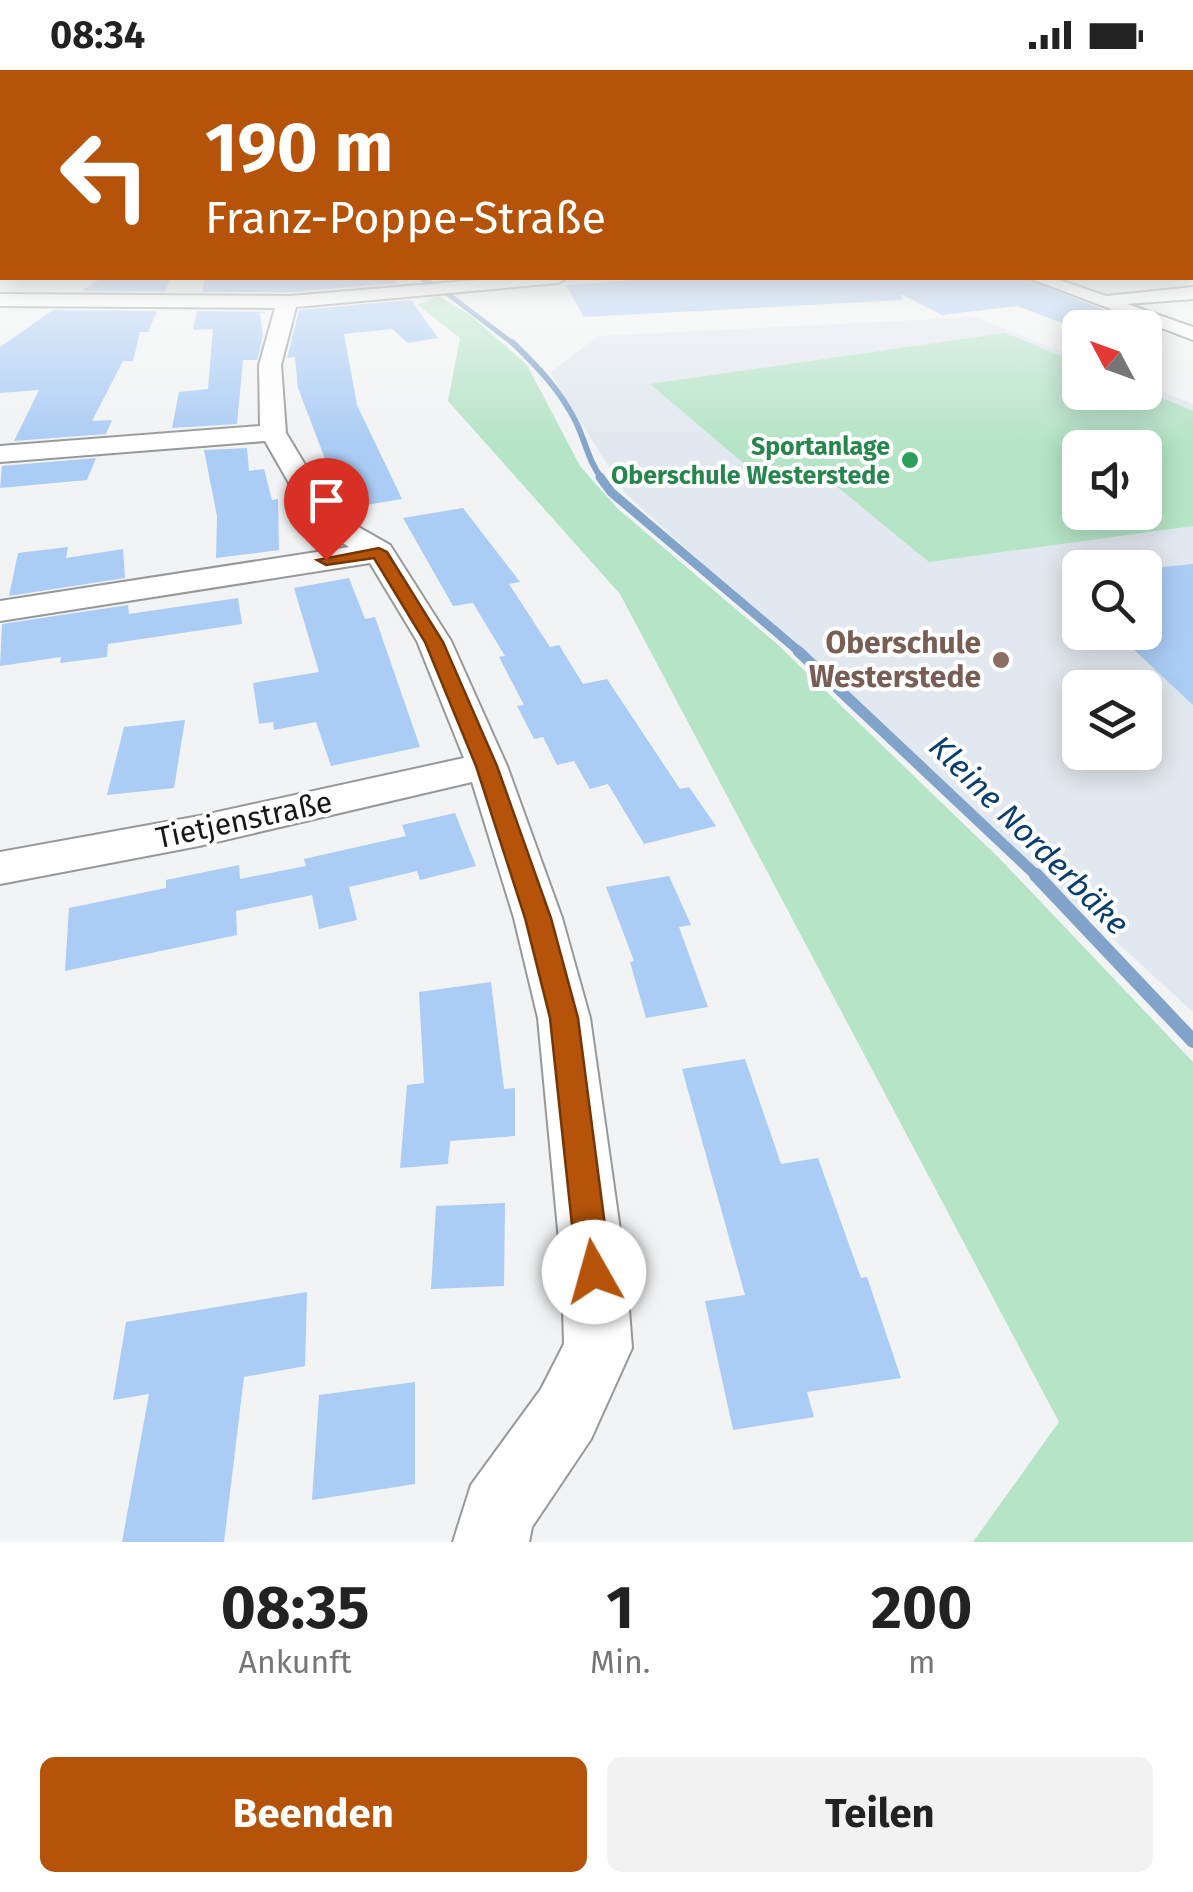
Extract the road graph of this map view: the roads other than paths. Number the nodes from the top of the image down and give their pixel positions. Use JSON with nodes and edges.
{"nodes":[{"id":1,"x":40,"y":308,"type":"edge"},
{"id":2,"x":285,"y":308,"type":"edge"},
{"id":3,"x":1119,"y":308,"type":"edge"},
{"id":4,"x":12,"y":323,"type":"dead end"},
{"id":5,"x":1193,"y":334,"type":"edge"},
{"id":6,"x":274,"y":433,"type":"junction"},
{"id":7,"x":0,"y":454,"type":"edge"},
{"id":8,"x":379,"y":552,"type":"junction"},
{"id":9,"x":0,"y":611,"type":"edge"},
{"id":10,"x":486,"y":766,"type":"junction"},
{"id":11,"x":0,"y":868,"type":"edge"},
{"id":12,"x":491,"y":1542,"type":"edge"}],
"edges":[{"from":1,"to":4,"type":"street"},
{"from":2,"to":6,"type":"street"},
{"from":3,"to":5,"type":"street"},
{"from":6,"to":7,"type":"street"},
{"from":6,"to":8,"type":"street"},
{"from":8,"to":9,"type":"street"},
{"from":8,"to":10,"type":"street"},
{"from":10,"to":11,"type":"street","name":"Tietjenstraße"},
{"from":10,"to":12,"type":"street"}]}
